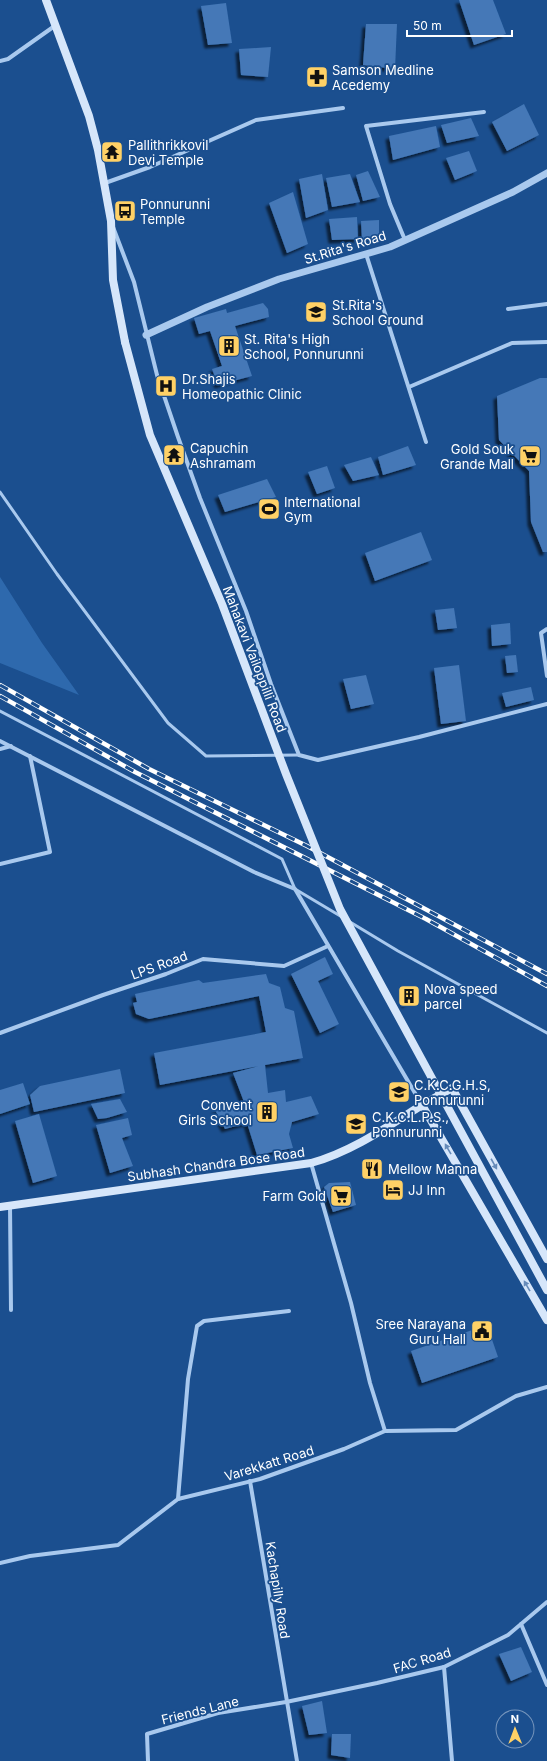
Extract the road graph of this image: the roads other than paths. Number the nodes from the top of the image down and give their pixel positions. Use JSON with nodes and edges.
{"nodes":[{"id":1,"x":46,"y":0,"type":"edge"},
{"id":2,"x":56,"y":25,"type":"junction"},
{"id":3,"x":0,"y":61,"type":"edge"},
{"id":4,"x":343,"y":108,"type":"dead end"},
{"id":5,"x":484,"y":112,"type":"dead end"},
{"id":6,"x":547,"y":173,"type":"edge"},
{"id":7,"x":105,"y":183,"type":"junction"},
{"id":8,"x":111,"y":221,"type":"junction"},
{"id":9,"x":405,"y":240,"type":"junction"},
{"id":10,"x":366,"y":254,"type":"junction"},
{"id":11,"x":547,"y":304,"type":"edge"},
{"id":12,"x":508,"y":309,"type":"dead end"},
{"id":13,"x":146,"y":335,"type":"junction"},
{"id":14,"x":547,"y":342,"type":"edge"},
{"id":15,"x":409,"y":387,"type":"junction"},
{"id":16,"x":426,"y":442,"type":"dead end"},
{"id":17,"x":0,"y":492,"type":"edge"},
{"id":18,"x":547,"y":629,"type":"edge"},
{"id":19,"x":547,"y":676,"type":"edge"},
{"id":20,"x":547,"y":704,"type":"edge"},
{"id":21,"x":0,"y":711,"type":"edge"},
{"id":22,"x":0,"y":741,"type":"edge"},
{"id":23,"x":11,"y":746,"type":"junction"},
{"id":24,"x":0,"y":749,"type":"edge"},
{"id":25,"x":299,"y":754,"type":"junction"},
{"id":26,"x":30,"y":756,"type":"junction"},
{"id":27,"x":0,"y":864,"type":"edge"},
{"id":28,"x":295,"y":889,"type":"junction"},
{"id":29,"x":328,"y":946,"type":"junction"},
{"id":30,"x":547,"y":1033,"type":"edge"},
{"id":31,"x":0,"y":1034,"type":"edge"},
{"id":32,"x":422,"y":1105,"type":"junction"},
{"id":33,"x":311,"y":1163,"type":"junction"},
{"id":34,"x":10,"y":1205,"type":"junction"},
{"id":35,"x":0,"y":1206,"type":"edge"},
{"id":36,"x":547,"y":1259,"type":"edge"},
{"id":37,"x":547,"y":1290,"type":"edge"},
{"id":38,"x":11,"y":1310,"type":"dead end"},
{"id":39,"x":289,"y":1311,"type":"dead end"},
{"id":40,"x":547,"y":1320,"type":"edge"},
{"id":41,"x":547,"y":1387,"type":"edge"},
{"id":42,"x":385,"y":1431,"type":"junction"},
{"id":43,"x":250,"y":1481,"type":"junction"},
{"id":44,"x":178,"y":1498,"type":"junction"},
{"id":45,"x":0,"y":1563,"type":"edge"},
{"id":46,"x":547,"y":1602,"type":"edge"},
{"id":47,"x":521,"y":1624,"type":"junction"},
{"id":48,"x":444,"y":1667,"type":"junction"},
{"id":49,"x":547,"y":1685,"type":"edge"},
{"id":50,"x":286,"y":1702,"type":"junction"},
{"id":51,"x":148,"y":1761,"type":"edge"},
{"id":52,"x":297,"y":1761,"type":"edge"},
{"id":53,"x":452,"y":1761,"type":"edge"}],
"edges":[{"from":1,"to":2,"type":"main road","name":"Mahakavi Vailoppilli Road"},
{"from":2,"to":3,"type":"street"},
{"from":2,"to":7,"type":"main road","name":"Mahakavi Vailoppilli Road"},
{"from":4,"to":7,"type":"street"},
{"from":5,"to":9,"type":"street"},
{"from":6,"to":9,"type":"street","name":"St.Rita's Road"},
{"from":7,"to":8,"type":"main road","name":"Mahakavi Vailoppilli Road"},
{"from":8,"to":13,"type":"street"},
{"from":8,"to":37,"type":"main road","name":"Mahakavi Vailoppilli Road","bridge":true},
{"from":9,"to":10,"type":"street","name":"St.Rita's Road"},
{"from":10,"to":13,"type":"street","name":"St.Rita's Road"},
{"from":10,"to":15,"type":"street"},
{"from":11,"to":12,"type":"street"},
{"from":13,"to":25,"type":"street"},
{"from":14,"to":15,"type":"street"},
{"from":15,"to":16,"type":"street"},
{"from":17,"to":25,"type":"lane"},
{"from":18,"to":19,"type":"street"},
{"from":20,"to":25,"type":"street"},
{"from":21,"to":28,"type":"lane"},
{"from":22,"to":23,"type":"street"},
{"from":23,"to":24,"type":"street"},
{"from":23,"to":26,"type":"street"},
{"from":26,"to":27,"type":"street"},
{"from":26,"to":28,"type":"street"},
{"from":28,"to":29,"type":"street"},
{"from":28,"to":30,"type":"lane"},
{"from":29,"to":31,"type":"street","name":"LPS Road"},
{"from":29,"to":32,"type":"street"},
{"from":32,"to":33,"type":"main road","name":"Subhash Chandra Bose Road"},
{"from":32,"to":36,"type":"main road","name":"Subhash Chandra Bose Road","one_way":true},
{"from":40,"to":32,"type":"main road","one_way":true},
{"from":33,"to":34,"type":"main road","name":"Subhash Chandra Bose Road"},
{"from":33,"to":42,"type":"street"},
{"from":34,"to":35,"type":"main road","name":"Subhash Chandra Bose Road"},
{"from":34,"to":38,"type":"street"},
{"from":39,"to":44,"type":"street"},
{"from":41,"to":42,"type":"street","name":"Varekkatt Road"},
{"from":42,"to":43,"type":"street","name":"Varekkatt Road"},
{"from":43,"to":44,"type":"street","name":"Varekkatt Road"},
{"from":43,"to":50,"type":"street","name":"Kachapilly Road"},
{"from":44,"to":45,"type":"street","name":"Varekkatt Road"},
{"from":46,"to":47,"type":"street","name":"FAC Road"},
{"from":47,"to":48,"type":"street","name":"FAC Road"},
{"from":47,"to":49,"type":"street"},
{"from":48,"to":50,"type":"street","name":"FAC Road"},
{"from":48,"to":53,"type":"street"},
{"from":50,"to":51,"type":"street","name":"Friends Lane"},
{"from":50,"to":52,"type":"street","name":"Kachapilly Road"}]}
